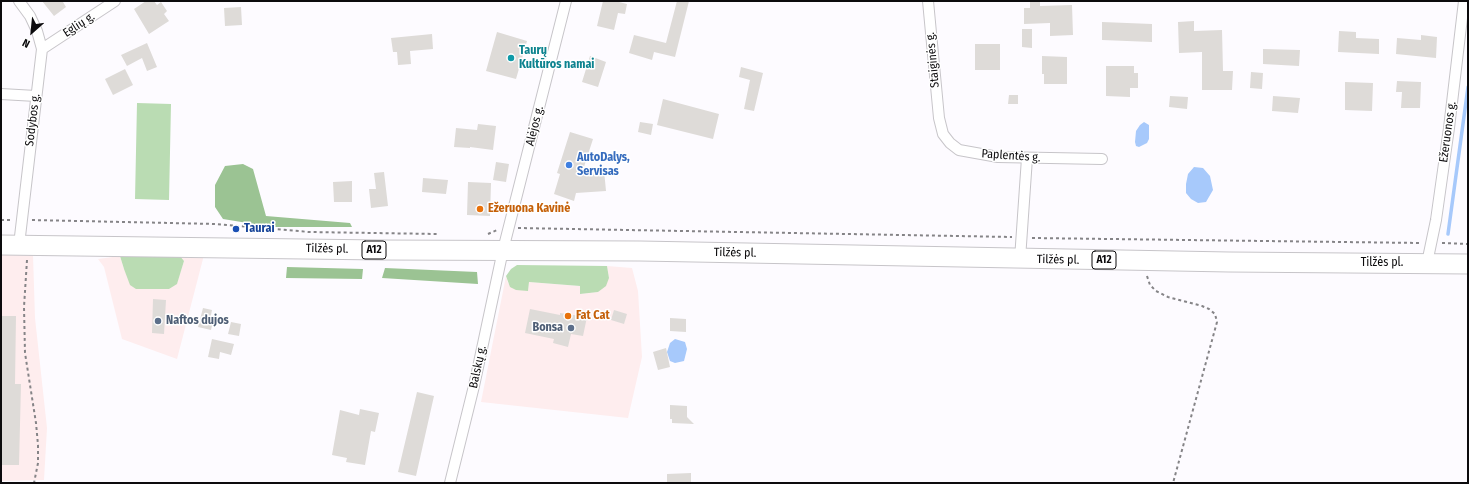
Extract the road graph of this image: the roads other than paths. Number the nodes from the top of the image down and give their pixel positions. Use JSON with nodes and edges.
{"nodes":[{"id":1,"x":19,"y":1,"type":"edge"},
{"id":2,"x":115,"y":1,"type":"edge"},
{"id":3,"x":566,"y":1,"type":"edge"},
{"id":4,"x":928,"y":1,"type":"edge"},
{"id":5,"x":1464,"y":1,"type":"edge"},
{"id":6,"x":42,"y":49,"type":"junction"},
{"id":7,"x":1,"y":94,"type":"edge"},
{"id":8,"x":36,"y":96,"type":"junction"},
{"id":9,"x":939,"y":118,"type":"joint"},
{"id":10,"x":1027,"y":158,"type":"junction"},
{"id":11,"x":1102,"y":159,"type":"dead end"},
{"id":12,"x":16,"y":245,"type":"edge"},
{"id":13,"x":503,"y":250,"type":"junction"},
{"id":14,"x":1020,"y":259,"type":"junction"},
{"id":15,"x":1427,"y":263,"type":"junction"},
{"id":16,"x":1468,"y":264,"type":"edge"},
{"id":17,"x":450,"y":483,"type":"edge"}],
"edges":[{"from":1,"to":6,"type":"street","name":"Sodybos g."},
{"from":2,"to":6,"type":"street","name":"Eglių g."},
{"from":3,"to":13,"type":"street","name":"Alėjos g."},
{"from":4,"to":9,"type":"street","name":"Staiginės g."},
{"from":5,"to":15,"type":"street","name":"Ežeruonos g."},
{"from":6,"to":8,"type":"street","name":"Sodybos g."},
{"from":7,"to":8,"type":"street"},
{"from":8,"to":12,"type":"street","name":"Sodybos g."},
{"from":9,"to":10,"type":"street","name":"Paplentės g."},
{"from":10,"to":11,"type":"street","name":"Paplentės g."},
{"from":10,"to":14,"type":"street"},
{"from":12,"to":13,"type":"highway","name":"Tilžės pl.","number":"A12"},
{"from":13,"to":14,"type":"highway","name":"Tilžės pl.","number":"A12"},
{"from":13,"to":17,"type":"street","name":"Balskų g."},
{"from":14,"to":15,"type":"highway","name":"Tilžės pl.","number":"A12"},
{"from":15,"to":16,"type":"highway","name":"Tilžės pl.","number":"A12"}]}
